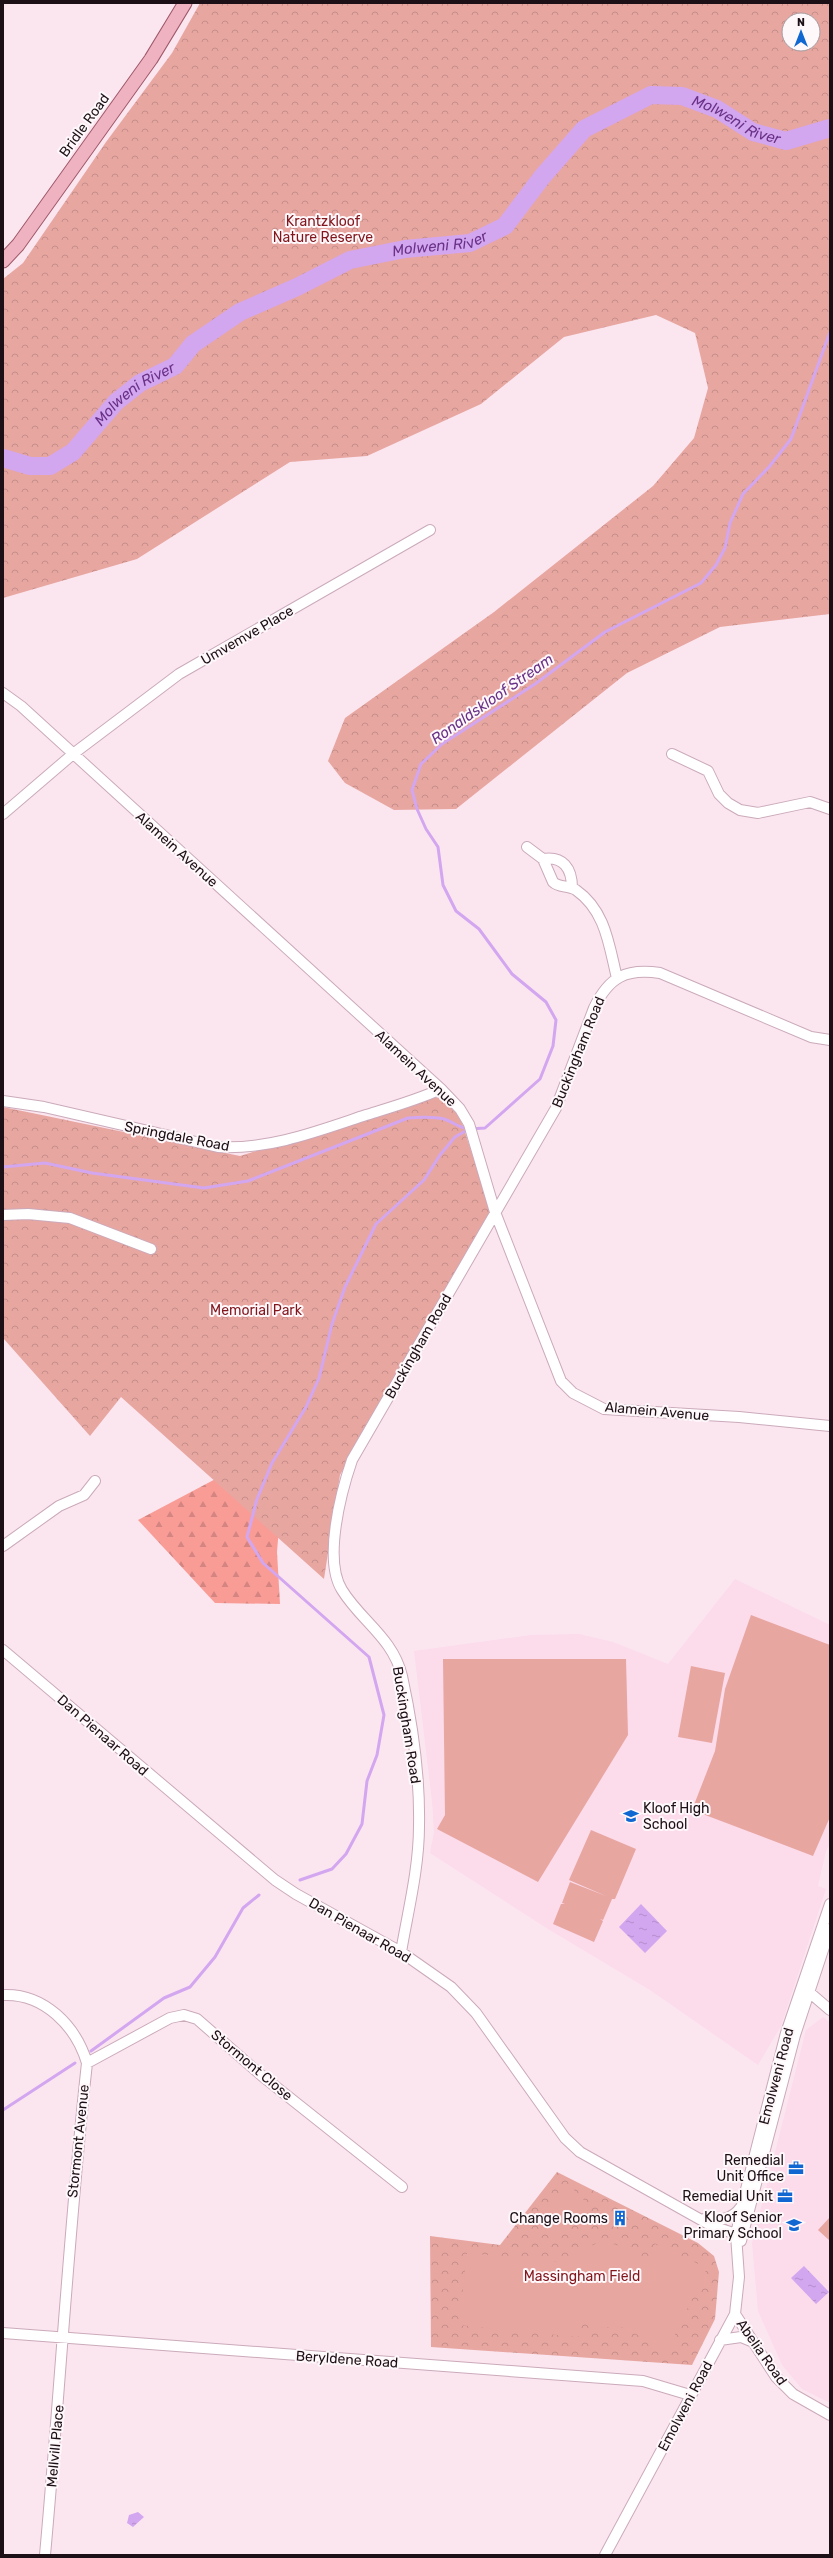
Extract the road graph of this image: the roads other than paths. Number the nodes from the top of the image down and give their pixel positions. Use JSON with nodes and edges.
{"nodes":[{"id":1,"x":184,"y":3,"type":"edge"},
{"id":2,"x":3,"y":261,"type":"edge"},
{"id":3,"x":430,"y":530,"type":"dead end"},
{"id":4,"x":3,"y":693,"type":"edge"},
{"id":5,"x":73,"y":754,"type":"junction"},
{"id":6,"x":672,"y":754,"type":"dead end"},
{"id":7,"x":830,"y":809,"type":"edge"},
{"id":8,"x":3,"y":814,"type":"edge"},
{"id":9,"x":527,"y":847,"type":"dead end"},
{"id":10,"x":543,"y":858,"type":"junction"},
{"id":11,"x":572,"y":888,"type":"junction"},
{"id":12,"x":617,"y":978,"type":"junction"},
{"id":13,"x":830,"y":1040,"type":"edge"},
{"id":14,"x":441,"y":1089,"type":"junction"},
{"id":15,"x":3,"y":1101,"type":"edge"},
{"id":16,"x":495,"y":1212,"type":"junction"},
{"id":17,"x":3,"y":1215,"type":"edge"},
{"id":18,"x":151,"y":1249,"type":"dead end"},
{"id":19,"x":830,"y":1426,"type":"edge"},
{"id":20,"x":95,"y":1481,"type":"dead end"},
{"id":21,"x":3,"y":1546,"type":"edge"},
{"id":22,"x":3,"y":1650,"type":"edge"},
{"id":23,"x":830,"y":1904,"type":"edge"},
{"id":24,"x":830,"y":1929,"type":"edge"},
{"id":25,"x":401,"y":1952,"type":"junction"},
{"id":26,"x":808,"y":1992,"type":"junction"},
{"id":27,"x":3,"y":1995,"type":"edge"},
{"id":28,"x":804,"y":2006,"type":"junction"},
{"id":29,"x":830,"y":2011,"type":"edge"},
{"id":30,"x":87,"y":2063,"type":"junction"},
{"id":31,"x":402,"y":2187,"type":"dead end"},
{"id":32,"x":742,"y":2205,"type":"junction"},
{"id":33,"x":700,"y":2219,"type":"junction"},
{"id":34,"x":739,"y":2236,"type":"junction"},
{"id":35,"x":735,"y":2314,"type":"junction"},
{"id":36,"x":3,"y":2333,"type":"edge"},
{"id":37,"x":64,"y":2337,"type":"junction"},
{"id":38,"x":720,"y":2340,"type":"junction"},
{"id":39,"x":753,"y":2342,"type":"junction"},
{"id":40,"x":690,"y":2395,"type":"junction"},
{"id":41,"x":830,"y":2415,"type":"edge"},
{"id":42,"x":45,"y":2555,"type":"edge"},
{"id":43,"x":606,"y":2555,"type":"edge"}],
"edges":[{"from":1,"to":2,"type":"main road","name":"Bridle Road"},
{"from":3,"to":5,"type":"street","name":"Umvemve Place"},
{"from":4,"to":5,"type":"street","name":"Alamein Avenue"},
{"from":5,"to":8,"type":"street","name":"Umvemve Place"},
{"from":5,"to":14,"type":"street","name":"Alamein Avenue"},
{"from":6,"to":7,"type":"street"},
{"from":9,"to":10,"type":"street"},
{"from":10,"to":11,"type":"street"},
{"from":10,"to":11,"type":"street"},
{"from":11,"to":12,"type":"street"},
{"from":12,"to":13,"type":"street","name":"Buckingham Road"},
{"from":12,"to":16,"type":"street","name":"Buckingham Road"},
{"from":14,"to":15,"type":"street","name":"Springdale Road"},
{"from":14,"to":16,"type":"street","name":"Alamein Avenue"},
{"from":16,"to":19,"type":"street","name":"Alamein Avenue"},
{"from":16,"to":25,"type":"street","name":"Buckingham Road"},
{"from":17,"to":18,"type":"street"},
{"from":20,"to":21,"type":"street"},
{"from":22,"to":25,"type":"street","name":"Dan Pienaar Road"},
{"from":23,"to":32,"type":"street","name":"Emolweni Road"},
{"from":24,"to":26,"type":"street","name":"Emolweni Road"},
{"from":25,"to":33,"type":"street","name":"Dan Pienaar Road"},
{"from":26,"to":28,"type":"street","name":"Emolweni Road"},
{"from":26,"to":29,"type":"street"},
{"from":27,"to":30,"type":"street","name":"Stormont Avenue"},
{"from":28,"to":29,"type":"street"},
{"from":28,"to":34,"type":"street","name":"Emolweni Road"},
{"from":30,"to":31,"type":"street","name":"Stormont Close"},
{"from":30,"to":37,"type":"street","name":"Stormont Avenue"},
{"from":32,"to":33,"type":"street","name":"Dan Pienaar Road"},
{"from":32,"to":34,"type":"street","name":"Emolweni Road"},
{"from":33,"to":34,"type":"street","name":"Dan Pienaar Road"},
{"from":34,"to":35,"type":"street","name":"Emolweni Road"},
{"from":35,"to":38,"type":"street","name":"Emolweni Road"},
{"from":35,"to":39,"type":"street","name":"Abelia Road"},
{"from":36,"to":37,"type":"street","name":"Beryldene Road"},
{"from":37,"to":40,"type":"street","name":"Beryldene Road"},
{"from":37,"to":42,"type":"street","name":"Mellvill Place"},
{"from":38,"to":39,"type":"street"},
{"from":38,"to":40,"type":"street","name":"Emolweni Road"},
{"from":39,"to":41,"type":"street","name":"Abelia Road"},
{"from":40,"to":43,"type":"street","name":"Emolweni Road"}]}
